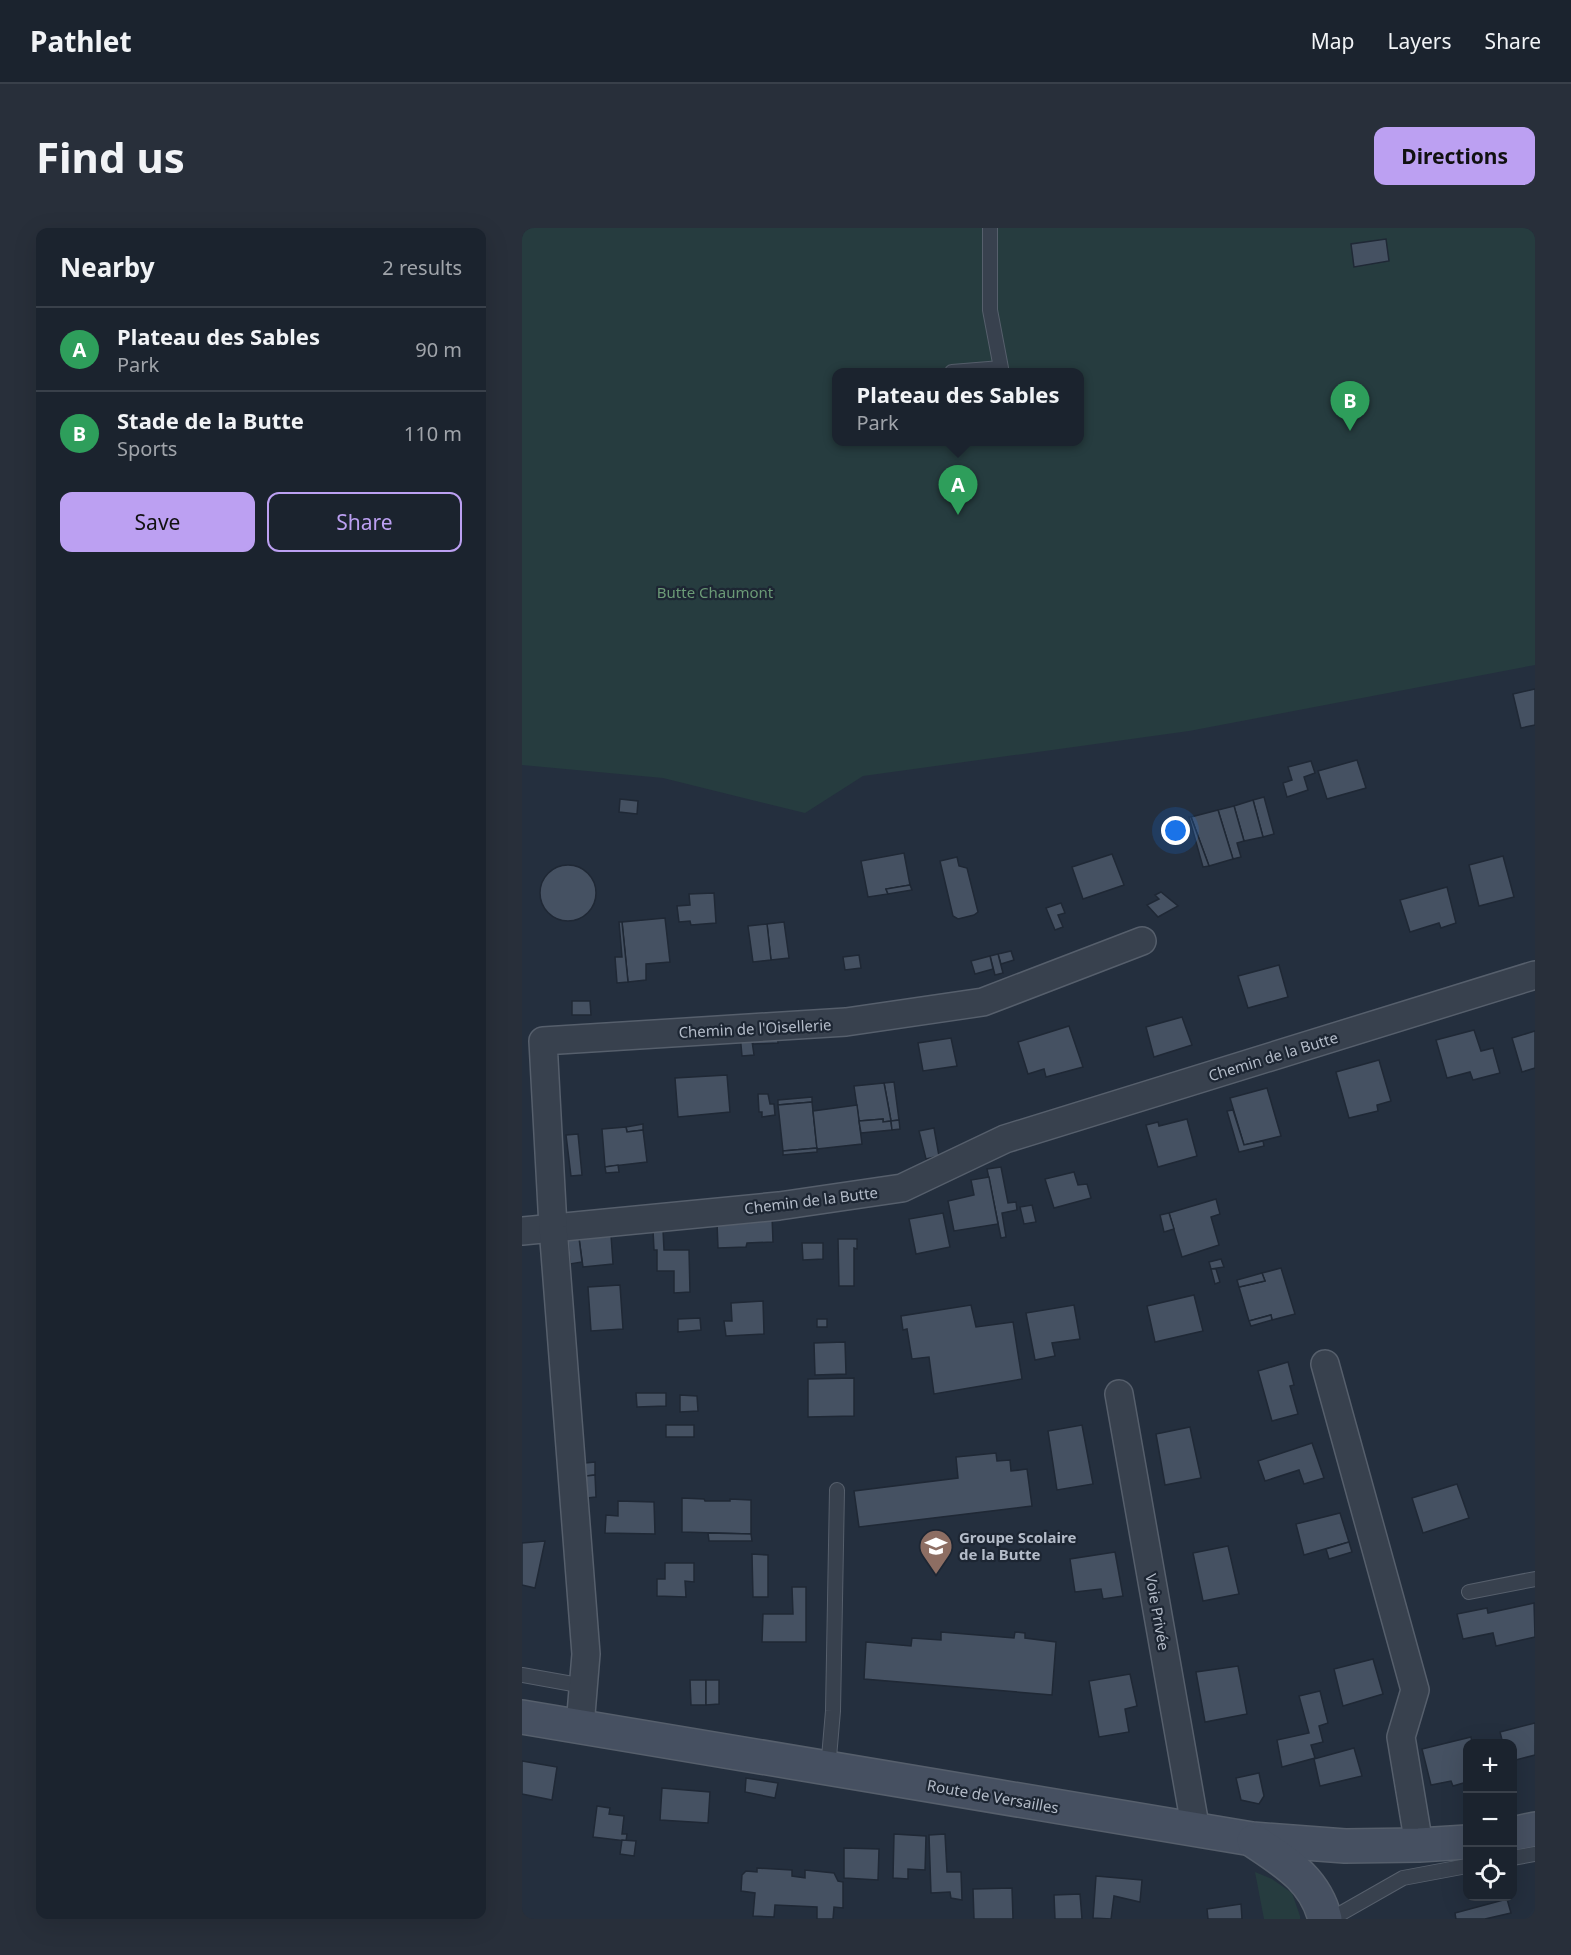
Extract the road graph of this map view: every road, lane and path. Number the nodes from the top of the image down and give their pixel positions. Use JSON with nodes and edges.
{"nodes":[{"id":1,"x":990,"y":228,"type":"edge"},
{"id":2,"x":1000,"y":368,"type":"edge"},
{"id":3,"x":1142,"y":941,"type":"dead end"},
{"id":4,"x":1535,"y":975,"type":"edge"},
{"id":5,"x":533,"y":1041,"type":"edge"},
{"id":6,"x":553,"y":1227,"type":"junction"},
{"id":7,"x":522,"y":1231,"type":"edge"},
{"id":8,"x":1325,"y":1364,"type":"dead end"},
{"id":9,"x":1119,"y":1394,"type":"dead end"},
{"id":10,"x":837,"y":1490,"type":"dead end"},
{"id":11,"x":1535,"y":1579,"type":"edge"},
{"id":12,"x":1469,"y":1592,"type":"dead end"},
{"id":13,"x":522,"y":1675,"type":"edge"},
{"id":14,"x":584,"y":1686,"type":"junction"},
{"id":15,"x":522,"y":1717,"type":"edge"},
{"id":16,"x":580,"y":1726,"type":"junction"},
{"id":17,"x":828,"y":1769,"type":"junction"},
{"id":18,"x":1535,"y":1829,"type":"edge"},
{"id":19,"x":1196,"y":1831,"type":"junction"},
{"id":20,"x":1517,"y":1833,"type":"edge"},
{"id":21,"x":1252,"y":1839,"type":"junction"},
{"id":22,"x":1463,"y":1842,"type":"edge"},
{"id":23,"x":1419,"y":1845,"type":"junction"},
{"id":24,"x":1535,"y":1854,"type":"edge"},
{"id":25,"x":1517,"y":1857,"type":"edge"},
{"id":26,"x":1463,"y":1867,"type":"edge"},
{"id":27,"x":1325,"y":1919,"type":"edge"},
{"id":28,"x":1331,"y":1919,"type":"edge"}],
"edges":[{"from":1,"to":2,"type":"lane"},
{"from":3,"to":5,"type":"street","name":"Chemin de l'Oisellerie"},
{"from":4,"to":6,"type":"street","name":"Chemin de la Butte"},
{"from":5,"to":6,"type":"street","name":"Chemin de l'Oisellerie"},
{"from":6,"to":7,"type":"street","name":"Chemin de la Butte"},
{"from":6,"to":14,"type":"street"},
{"from":8,"to":23,"type":"street"},
{"from":9,"to":19,"type":"street","name":"Voie Privée"},
{"from":10,"to":17,"type":"lane"},
{"from":11,"to":12,"type":"lane"},
{"from":13,"to":14,"type":"lane"},
{"from":14,"to":16,"type":"street"},
{"from":15,"to":16,"type":"main road","name":"Route de Versailles"},
{"from":16,"to":17,"type":"main road","name":"Route de Versailles"},
{"from":17,"to":19,"type":"main road","name":"Route de Versailles"},
{"from":18,"to":20,"type":"main road"},
{"from":19,"to":21,"type":"main road","name":"Route de Versailles"},
{"from":21,"to":23,"type":"main road","name":"Route de Versailles"},
{"from":21,"to":27,"type":"main road"},
{"from":22,"to":23,"type":"main road","name":"Route de Versailles"},
{"from":24,"to":25,"type":"lane"},
{"from":26,"to":28,"type":"lane"}]}
